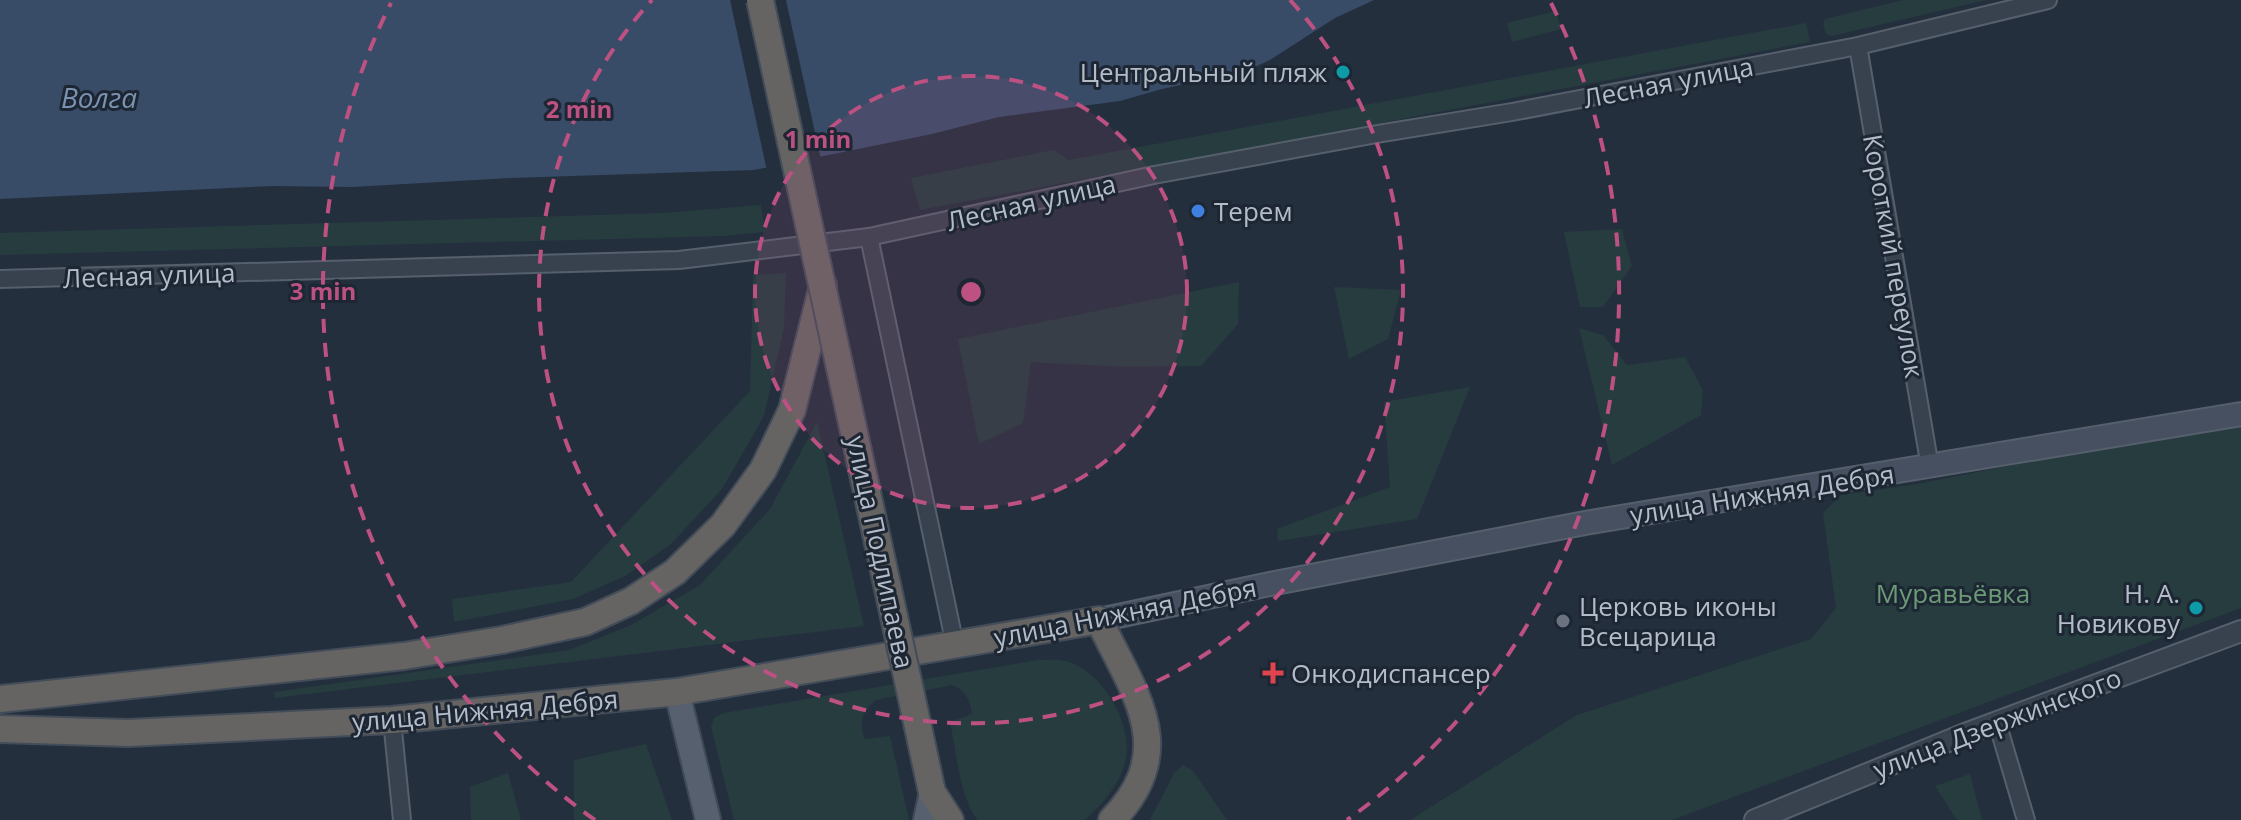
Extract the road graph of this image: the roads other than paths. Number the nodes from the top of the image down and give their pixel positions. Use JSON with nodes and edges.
{"nodes":[{"id":1,"x":760,"y":0,"type":"edge"},
{"id":2,"x":2048,"y":0,"type":"edge"},
{"id":3,"x":1858,"y":46,"type":"junction"},
{"id":4,"x":869,"y":237,"type":"junction"},
{"id":5,"x":0,"y":279,"type":"edge"},
{"id":6,"x":823,"y":285,"type":"junction"},
{"id":7,"x":2241,"y":414,"type":"edge"},
{"id":8,"x":1930,"y":467,"type":"junction"},
{"id":9,"x":1099,"y":620,"type":"junction"},
{"id":10,"x":2241,"y":631,"type":"edge"},
{"id":11,"x":955,"y":645,"type":"junction"},
{"id":12,"x":677,"y":692,"type":"junction"},
{"id":13,"x":0,"y":699,"type":"edge"},
{"id":14,"x":392,"y":720,"type":"junction"},
{"id":15,"x":1997,"y":722,"type":"junction"},
{"id":16,"x":0,"y":729,"type":"edge"},
{"id":17,"x":932,"y":792,"type":"junction"},
{"id":18,"x":402,"y":820,"type":"edge"},
{"id":19,"x":708,"y":820,"type":"edge"},
{"id":20,"x":926,"y":820,"type":"edge"},
{"id":21,"x":938,"y":820,"type":"edge"},
{"id":22,"x":950,"y":820,"type":"edge"},
{"id":23,"x":1112,"y":820,"type":"edge"},
{"id":24,"x":1755,"y":820,"type":"edge"},
{"id":25,"x":2026,"y":820,"type":"edge"}],
"edges":[{"from":1,"to":6,"type":"highway","name":"улица Подлипаева","bridge":true},
{"from":2,"to":3,"type":"street","name":"Лесная улица"},
{"from":3,"to":4,"type":"street","name":"Лесная улица"},
{"from":3,"to":8,"type":"street","name":"Короткий переулок"},
{"from":4,"to":5,"type":"street","name":"Лесная улица"},
{"from":4,"to":11,"type":"street"},
{"from":6,"to":13,"type":"highway"},
{"from":6,"to":17,"type":"highway","name":"улица Подлипаева","bridge":true},
{"from":7,"to":8,"type":"main road","name":"улица Нижняя Дебря"},
{"from":8,"to":9,"type":"main road","name":"улица Нижняя Дебря"},
{"from":9,"to":11,"type":"highway","name":"улица Нижняя Дебря"},
{"from":9,"to":23,"type":"highway"},
{"from":10,"to":15,"type":"street","name":"улица Дзержинского"},
{"from":11,"to":12,"type":"highway","name":"улица Нижняя Дебря"},
{"from":12,"to":14,"type":"highway","name":"улица Нижняя Дебря"},
{"from":12,"to":19,"type":"main road"},
{"from":14,"to":16,"type":"highway","name":"улица Нижняя Дебря"},
{"from":14,"to":18,"type":"street"},
{"from":15,"to":24,"type":"street","name":"улица Дзержинского"},
{"from":15,"to":25,"type":"street"},
{"from":17,"to":20,"type":"main road"},
{"from":17,"to":21,"type":"main road","name":"улица Подлипаева"},
{"from":17,"to":22,"type":"highway"}]}
